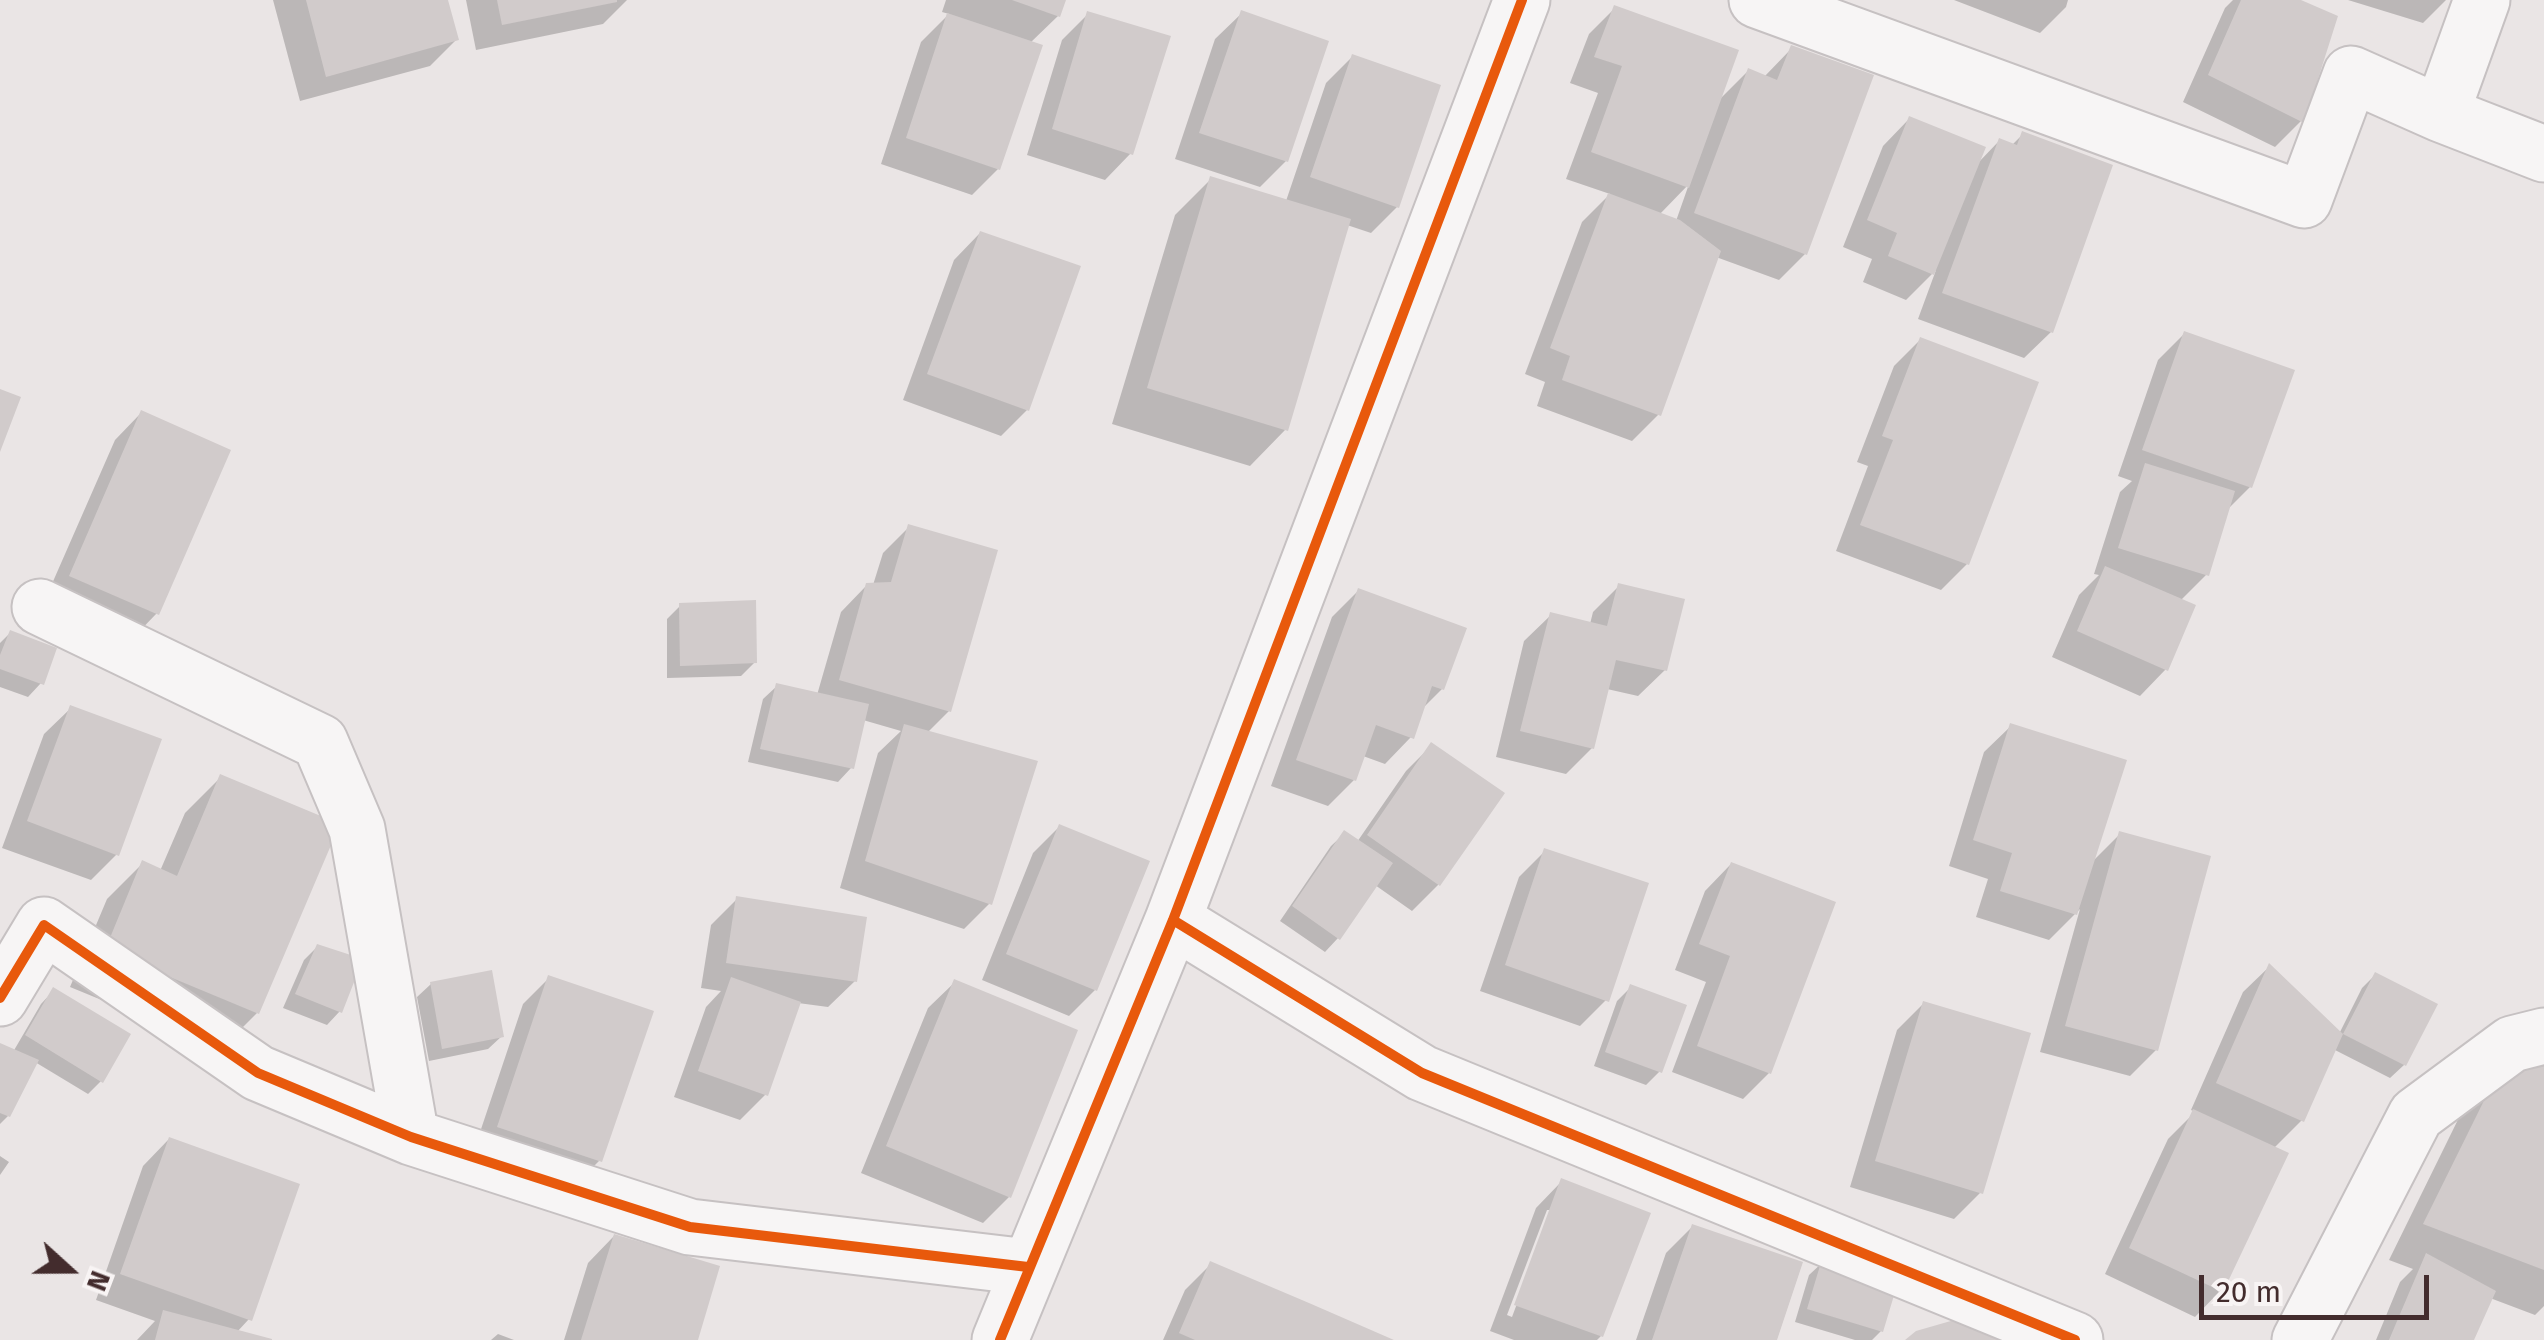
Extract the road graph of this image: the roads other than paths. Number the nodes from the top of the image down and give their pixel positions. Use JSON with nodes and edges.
{"nodes":[{"id":1,"x":1522,"y":0,"type":"edge"},
{"id":2,"x":1756,"y":0,"type":"edge"},
{"id":3,"x":2482,"y":0,"type":"edge"},
{"id":4,"x":2441,"y":114,"type":"junction"},
{"id":5,"x":2544,"y":154,"type":"edge"},
{"id":6,"x":40,"y":607,"type":"dead end"},
{"id":7,"x":1173,"y":920,"type":"junction"},
{"id":8,"x":0,"y":998,"type":"edge"},
{"id":9,"x":2544,"y":1036,"type":"edge"},
{"id":10,"x":411,"y":1137,"type":"junction"},
{"id":11,"x":1028,"y":1267,"type":"junction"},
{"id":12,"x":1000,"y":1340,"type":"edge"},
{"id":13,"x":2075,"y":1340,"type":"edge"},
{"id":14,"x":2300,"y":1340,"type":"edge"}],
"edges":[{"from":1,"to":7,"type":"street"},
{"from":2,"to":4,"type":"street"},
{"from":3,"to":4,"type":"street"},
{"from":4,"to":5,"type":"street"},
{"from":6,"to":10,"type":"street"},
{"from":7,"to":11,"type":"street"},
{"from":7,"to":13,"type":"street"},
{"from":8,"to":10,"type":"street"},
{"from":9,"to":14,"type":"street"},
{"from":10,"to":11,"type":"street"},
{"from":11,"to":12,"type":"street"}]}
